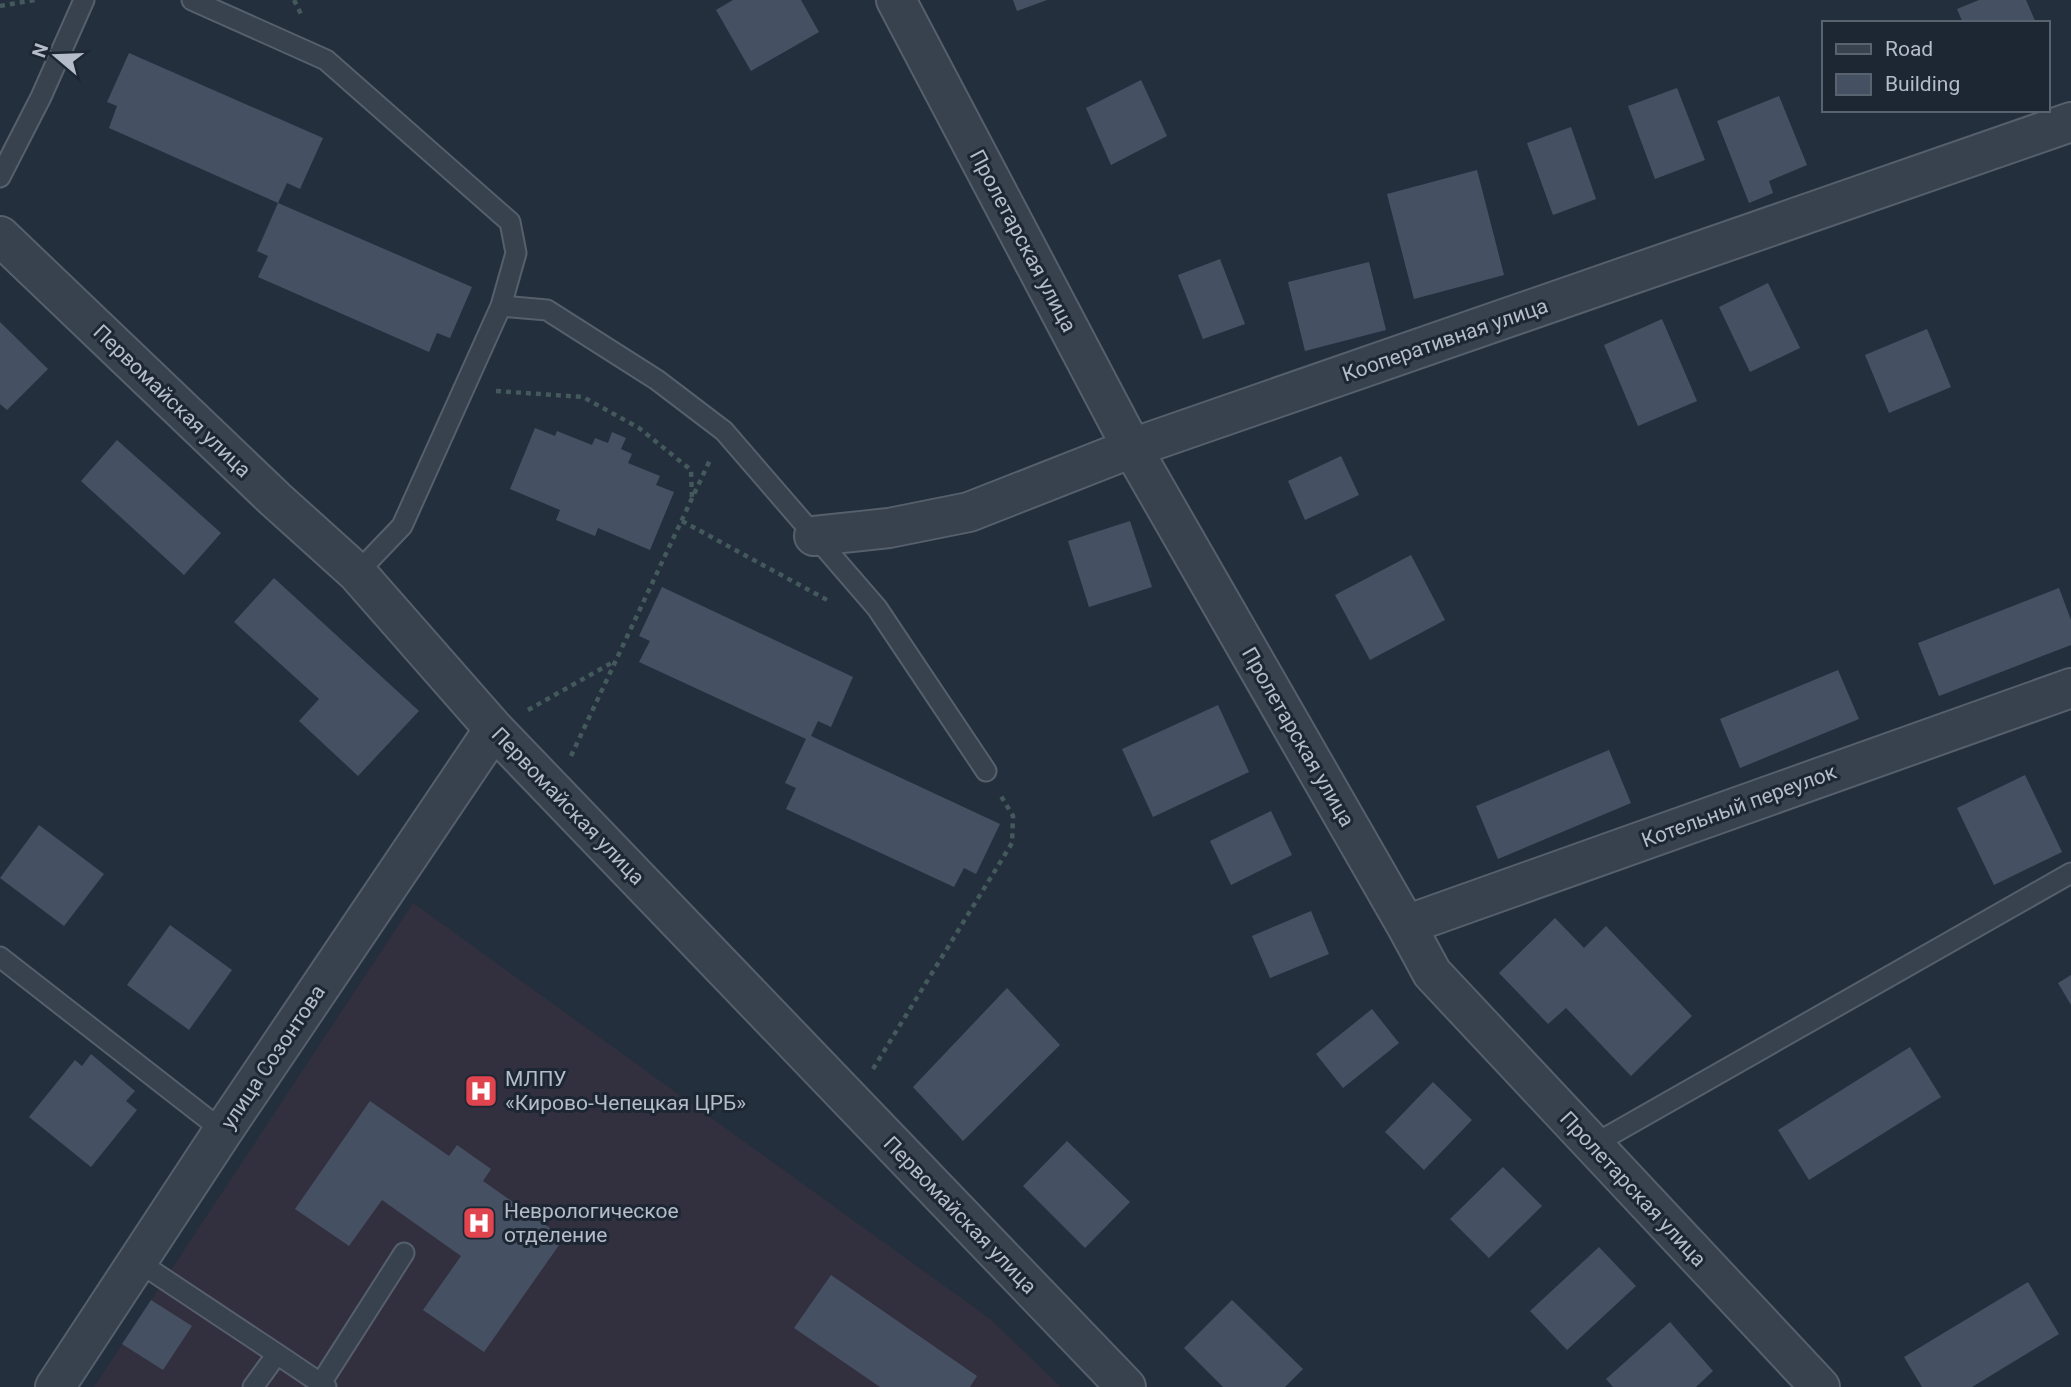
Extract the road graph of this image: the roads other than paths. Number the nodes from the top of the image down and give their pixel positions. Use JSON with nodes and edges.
{"nodes":[{"id":1,"x":84,"y":0,"type":"edge"},
{"id":2,"x":192,"y":0,"type":"edge"},
{"id":3,"x":896,"y":0,"type":"edge"},
{"id":4,"x":2071,"y":122,"type":"edge"},
{"id":5,"x":0,"y":177,"type":"edge"},
{"id":6,"x":0,"y":236,"type":"edge"},
{"id":7,"x":501,"y":306,"type":"junction"},
{"id":8,"x":1132,"y":448,"type":"junction"},
{"id":9,"x":814,"y":536,"type":"junction"},
{"id":10,"x":357,"y":573,"type":"junction"},
{"id":11,"x":2071,"y":688,"type":"edge"},
{"id":12,"x":494,"y":729,"type":"junction"},
{"id":13,"x":986,"y":771,"type":"road end"},
{"id":14,"x":2071,"y":873,"type":"edge"},
{"id":15,"x":1406,"y":925,"type":"junction"},
{"id":16,"x":0,"y":957,"type":"edge"},
{"id":17,"x":223,"y":1131,"type":"junction"},
{"id":18,"x":1591,"y":1146,"type":"junction"},
{"id":19,"x":404,"y":1253,"type":"dead end"},
{"id":20,"x":137,"y":1261,"type":"junction"},
{"id":21,"x":277,"y":1354,"type":"junction"},
{"id":22,"x":323,"y":1385,"type":"edge"},
{"id":23,"x":55,"y":1387,"type":"edge"},
{"id":24,"x":253,"y":1387,"type":"edge"},
{"id":25,"x":1126,"y":1387,"type":"edge"},
{"id":26,"x":1821,"y":1387,"type":"edge"}],
"edges":[{"from":1,"to":5,"type":"lane"},
{"from":2,"to":7,"type":"lane"},
{"from":3,"to":8,"type":"street","name":"Пролетарская улица"},
{"from":4,"to":8,"type":"street","name":"Кооперативная улица"},
{"from":6,"to":10,"type":"street","name":"Первомайская улица"},
{"from":7,"to":9,"type":"lane"},
{"from":7,"to":10,"type":"lane"},
{"from":8,"to":9,"type":"street","name":"Кооперативная улица"},
{"from":8,"to":15,"type":"street","name":"Пролетарская улица"},
{"from":9,"to":13,"type":"lane"},
{"from":10,"to":12,"type":"street","name":"Первомайская улица"},
{"from":11,"to":15,"type":"street","name":"Котельный переулок"},
{"from":12,"to":17,"type":"street","name":"улица Созонтова"},
{"from":12,"to":25,"type":"street","name":"Первомайская улица"},
{"from":14,"to":18,"type":"lane"},
{"from":15,"to":18,"type":"street","name":"Пролетарская улица"},
{"from":16,"to":17,"type":"lane"},
{"from":17,"to":20,"type":"street","name":"улица Созонтова"},
{"from":18,"to":26,"type":"street","name":"Пролетарская улица"},
{"from":19,"to":22,"type":"lane"},
{"from":20,"to":21,"type":"lane"},
{"from":20,"to":23,"type":"street","name":"улица Созонтова"},
{"from":21,"to":22,"type":"lane"},
{"from":21,"to":24,"type":"lane"}]}
